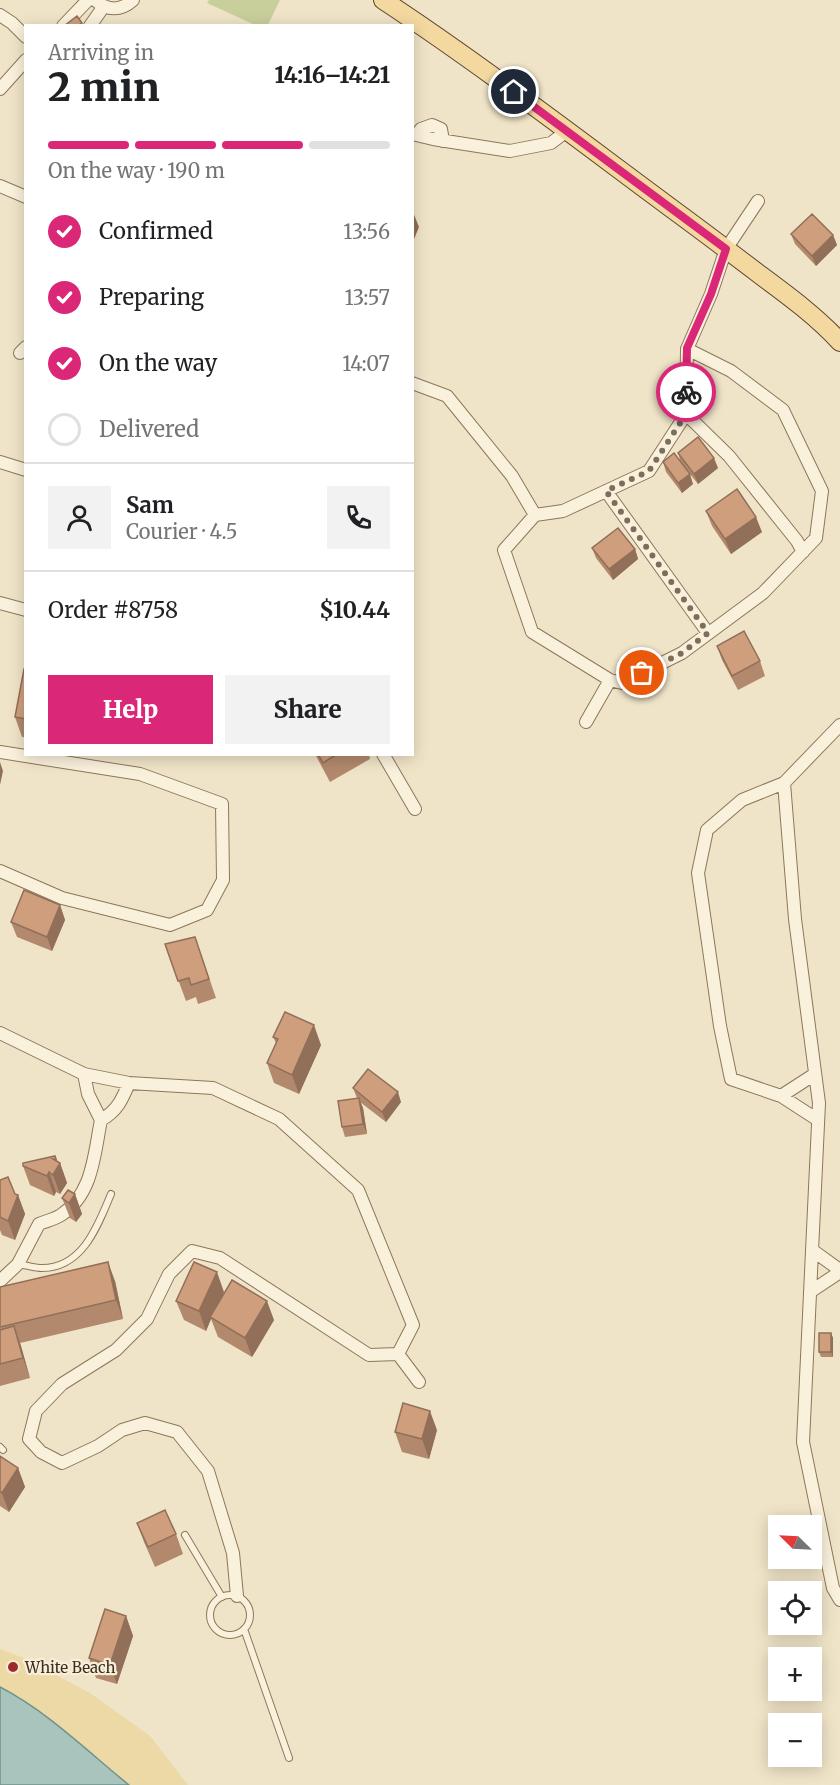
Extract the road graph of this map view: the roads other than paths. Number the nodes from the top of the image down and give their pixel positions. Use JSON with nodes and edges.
{"nodes":[{"id":1,"x":88,"y":0,"type":"edge"},
{"id":2,"x":133,"y":0,"type":"edge"},
{"id":3,"x":383,"y":0,"type":"edge"},
{"id":4,"x":99,"y":3,"type":"edge"},
{"id":5,"x":0,"y":15,"type":"edge"},
{"id":6,"x":65,"y":24,"type":"edge"},
{"id":7,"x":91,"y":24,"type":"edge"},
{"id":8,"x":24,"y":35,"type":"edge"},
{"id":9,"x":21,"y":68,"type":"edge"},
{"id":10,"x":0,"y":89,"type":"edge"},
{"id":11,"x":567,"y":131,"type":"junction"},
{"id":12,"x":414,"y":134,"type":"edge"},
{"id":13,"x":0,"y":186,"type":"edge"},
{"id":14,"x":24,"y":196,"type":"edge"},
{"id":15,"x":759,"y":201,"type":"dead end"},
{"id":16,"x":726,"y":249,"type":"junction"},
{"id":17,"x":840,"y":342,"type":"edge"},
{"id":18,"x":687,"y":348,"type":"junction"},
{"id":19,"x":414,"y":383,"type":"edge"},
{"id":20,"x":686,"y":414,"type":"junction"},
{"id":21,"x":0,"y":462,"type":"edge"},
{"id":22,"x":24,"y":469,"type":"edge"},
{"id":23,"x":606,"y":491,"type":"junction"},
{"id":24,"x":535,"y":515,"type":"junction"},
{"id":25,"x":803,"y":552,"type":"junction"},
{"id":26,"x":0,"y":603,"type":"edge"},
{"id":27,"x":24,"y":609,"type":"edge"},
{"id":28,"x":708,"y":633,"type":"junction"},
{"id":29,"x":610,"y":680,"type":"junction"},
{"id":30,"x":586,"y":722,"type":"dead end"},
{"id":31,"x":840,"y":725,"type":"edge"},
{"id":32,"x":0,"y":752,"type":"edge"},
{"id":33,"x":24,"y":756,"type":"edge"},
{"id":34,"x":25,"y":756,"type":"edge"},
{"id":35,"x":384,"y":756,"type":"edge"},
{"id":36,"x":784,"y":783,"type":"junction"},
{"id":37,"x":414,"y":809,"type":"dead end"},
{"id":38,"x":0,"y":871,"type":"edge"},
{"id":39,"x":0,"y":1033,"type":"edge"},
{"id":40,"x":84,"y":1074,"type":"junction"},
{"id":41,"x":815,"y":1074,"type":"junction"},
{"id":42,"x":129,"y":1083,"type":"junction"},
{"id":43,"x":782,"y":1096,"type":"junction"},
{"id":44,"x":101,"y":1120,"type":"junction"},
{"id":45,"x":818,"y":1120,"type":"junction"},
{"id":46,"x":111,"y":1194,"type":"dead end"},
{"id":47,"x":812,"y":1250,"type":"junction"},
{"id":48,"x":18,"y":1264,"type":"junction"},
{"id":49,"x":840,"y":1271,"type":"edge"},
{"id":50,"x":0,"y":1281,"type":"edge"},
{"id":51,"x":810,"y":1292,"type":"junction"},
{"id":52,"x":399,"y":1354,"type":"junction"},
{"id":53,"x":419,"y":1382,"type":"dead end"},
{"id":54,"x":185,"y":1535,"type":"dead end"},
{"id":55,"x":237,"y":1596,"type":"junction"},
{"id":56,"x":222,"y":1597,"type":"junction"},
{"id":57,"x":840,"y":1600,"type":"edge"},
{"id":58,"x":244,"y":1629,"type":"junction"},
{"id":59,"x":289,"y":1758,"type":"dead end"}],
"edges":[{"from":1,"to":6,"type":"street"},
{"from":2,"to":4,"type":"street"},
{"from":3,"to":11,"type":"main road"},
{"from":4,"to":7,"type":"street"},
{"from":5,"to":8,"type":"street"},
{"from":9,"to":10,"type":"street"},
{"from":11,"to":12,"type":"street"},
{"from":11,"to":16,"type":"main road"},
{"from":13,"to":14,"type":"street"},
{"from":15,"to":16,"type":"street"},
{"from":16,"to":17,"type":"main road"},
{"from":16,"to":18,"type":"street"},
{"from":18,"to":20,"type":"street"},
{"from":18,"to":25,"type":"street"},
{"from":19,"to":24,"type":"street"},
{"from":20,"to":23,"type":"street"},
{"from":20,"to":25,"type":"street"},
{"from":21,"to":22,"type":"street"},
{"from":23,"to":24,"type":"street"},
{"from":23,"to":28,"type":"street"},
{"from":24,"to":29,"type":"street"},
{"from":25,"to":28,"type":"street"},
{"from":26,"to":27,"type":"street"},
{"from":28,"to":29,"type":"street"},
{"from":29,"to":30,"type":"street"},
{"from":31,"to":36,"type":"street"},
{"from":32,"to":33,"type":"street"},
{"from":34,"to":38,"type":"street"},
{"from":35,"to":37,"type":"street"},
{"from":36,"to":41,"type":"street"},
{"from":36,"to":43,"type":"street"},
{"from":39,"to":40,"type":"street"},
{"from":40,"to":42,"type":"street"},
{"from":40,"to":44,"type":"street"},
{"from":41,"to":43,"type":"street"},
{"from":41,"to":45,"type":"street"},
{"from":42,"to":44,"type":"street"},
{"from":42,"to":52,"type":"street"},
{"from":43,"to":45,"type":"street"},
{"from":44,"to":48,"type":"street"},
{"from":45,"to":47,"type":"street"},
{"from":46,"to":48,"type":"lane"},
{"from":47,"to":49,"type":"street"},
{"from":47,"to":51,"type":"street"},
{"from":48,"to":50,"type":"street"},
{"from":49,"to":51,"type":"street"},
{"from":51,"to":57,"type":"street"},
{"from":52,"to":53,"type":"street"},
{"from":52,"to":55,"type":"street"},
{"from":54,"to":56,"type":"lane"},
{"from":55,"to":56,"type":"lane"},
{"from":55,"to":58,"type":"lane"},
{"from":56,"to":58,"type":"lane"},
{"from":58,"to":59,"type":"lane"}]}
